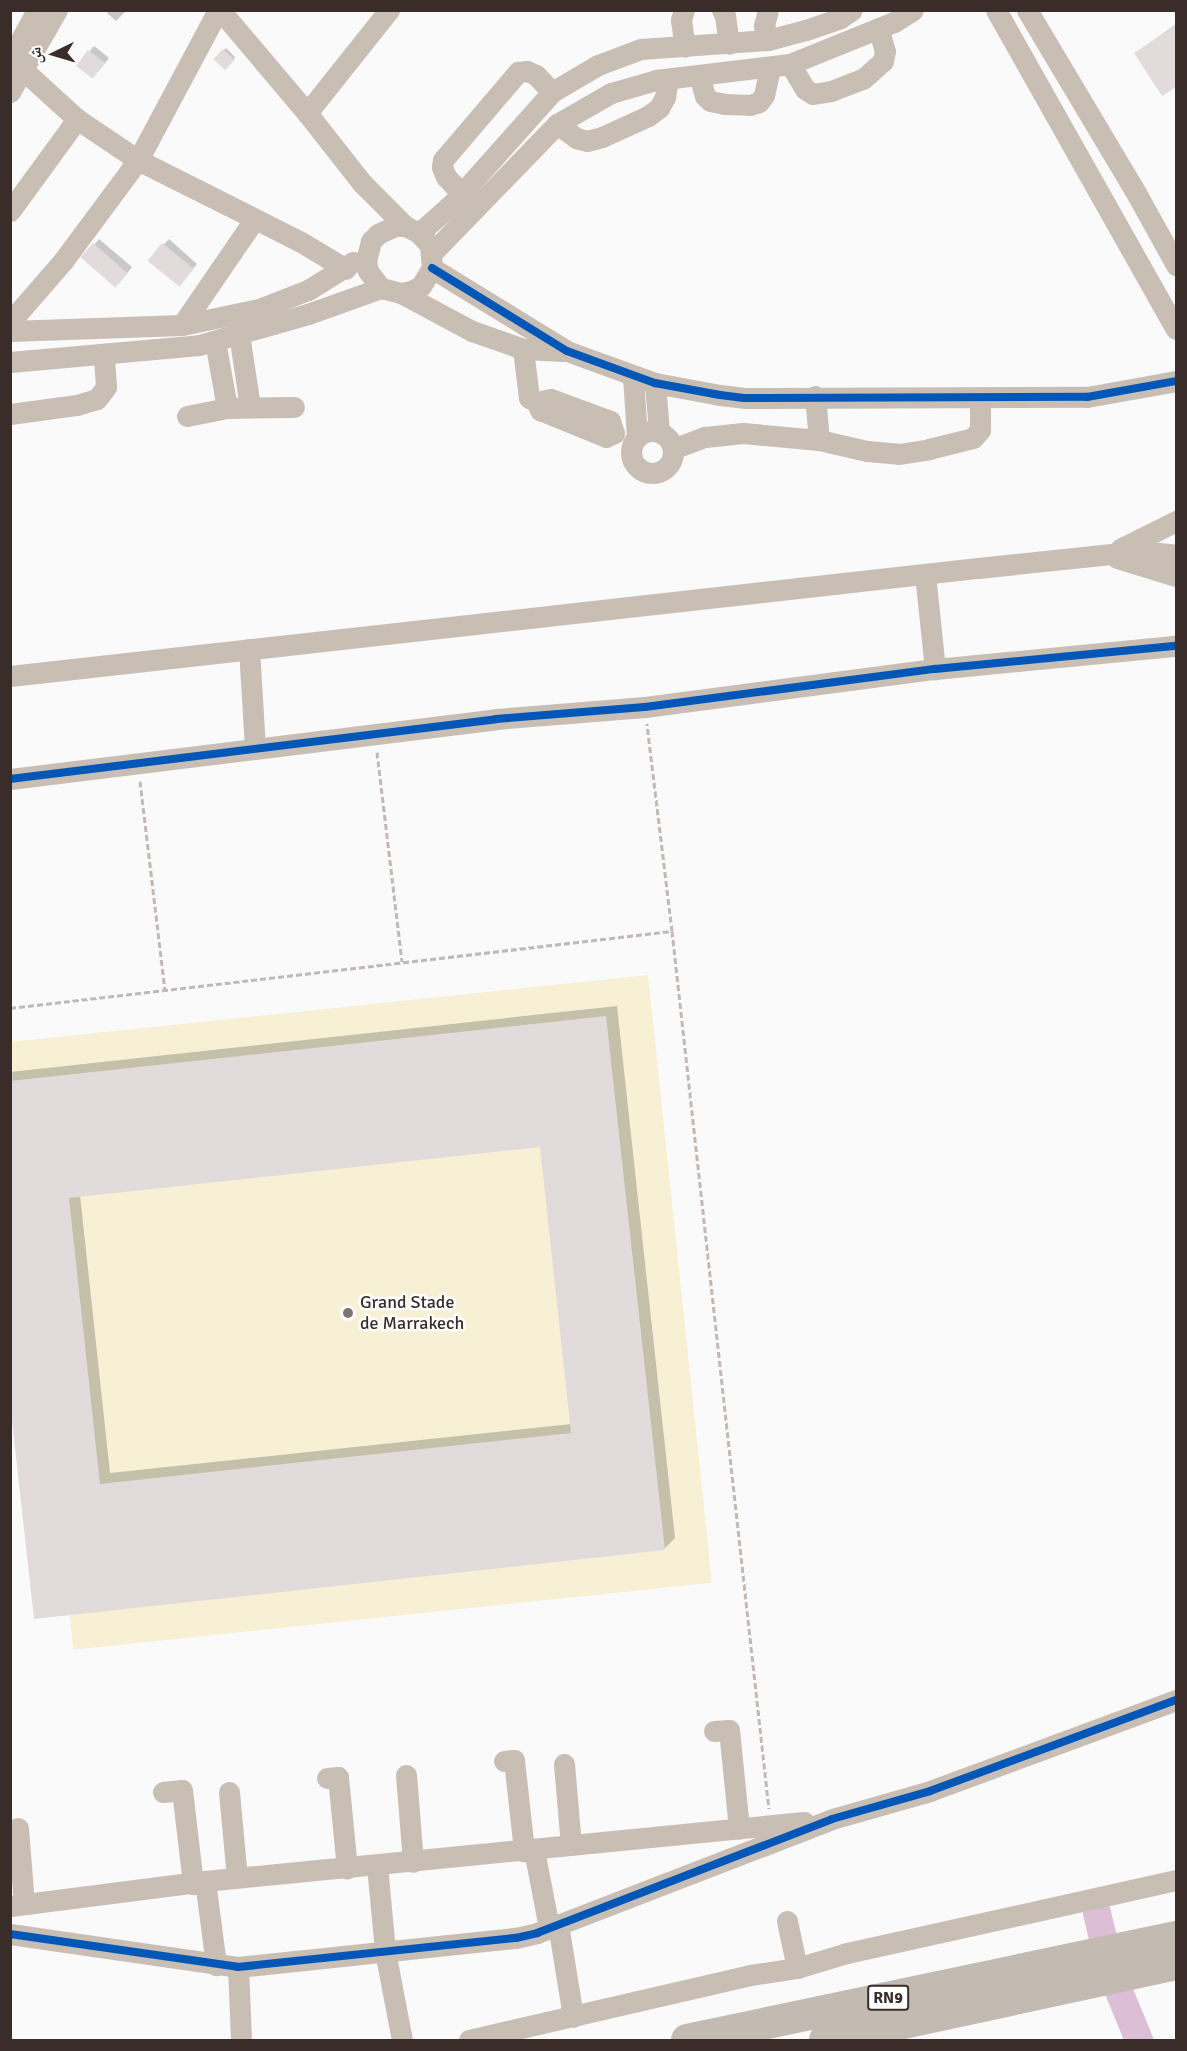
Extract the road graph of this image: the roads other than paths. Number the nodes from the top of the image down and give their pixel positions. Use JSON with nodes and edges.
{"nodes":[{"id":1,"x":37,"y":10,"type":"edge"},
{"id":2,"x":57,"y":10,"type":"edge"},
{"id":3,"x":219,"y":10,"type":"edge"},
{"id":4,"x":389,"y":10,"type":"edge"},
{"id":5,"x":684,"y":10,"type":"edge"},
{"id":6,"x":722,"y":10,"type":"edge"},
{"id":7,"x":768,"y":10,"type":"edge"},
{"id":8,"x":852,"y":10,"type":"edge"},
{"id":9,"x":913,"y":10,"type":"edge"},
{"id":10,"x":996,"y":10,"type":"edge"},
{"id":11,"x":1028,"y":10,"type":"edge"},
{"id":12,"x":878,"y":28,"type":"junction"},
{"id":13,"x":768,"y":40,"type":"junction"},
{"id":14,"x":729,"y":44,"type":"junction"},
{"id":15,"x":685,"y":47,"type":"junction"},
{"id":16,"x":14,"y":62,"type":"edge"},
{"id":17,"x":598,"y":65,"type":"junction"},
{"id":18,"x":780,"y":66,"type":"junction"},
{"id":19,"x":699,"y":75,"type":"junction"},
{"id":20,"x":668,"y":79,"type":"junction"},
{"id":21,"x":10,"y":92,"type":"edge"},
{"id":22,"x":552,"y":92,"type":"junction"},
{"id":23,"x":611,"y":93,"type":"junction"},
{"id":24,"x":308,"y":113,"type":"junction"},
{"id":25,"x":76,"y":119,"type":"junction"},
{"id":26,"x":556,"y":124,"type":"junction"},
{"id":27,"x":138,"y":160,"type":"junction"},
{"id":28,"x":462,"y":194,"type":"junction"},
{"id":29,"x":10,"y":211,"type":"edge"},
{"id":30,"x":254,"y":220,"type":"junction"},
{"id":31,"x":412,"y":230,"type":"junction"},
{"id":32,"x":367,"y":250,"type":"junction"},
{"id":33,"x":432,"y":260,"type":"junction"},
{"id":34,"x":1176,"y":266,"type":"edge"},
{"id":35,"x":346,"y":269,"type":"junction"},
{"id":36,"x":391,"y":290,"type":"junction"},
{"id":37,"x":10,"y":322,"type":"edge"},
{"id":38,"x":182,"y":325,"type":"junction"},
{"id":39,"x":87,"y":328,"type":"junction"},
{"id":40,"x":1176,"y":329,"type":"edge"},
{"id":41,"x":10,"y":331,"type":"edge"},
{"id":42,"x":227,"y":332,"type":"junction"},
{"id":43,"x":523,"y":349,"type":"junction"},
{"id":44,"x":567,"y":351,"type":"junction"},
{"id":45,"x":97,"y":356,"type":"junction"},
{"id":46,"x":10,"y":362,"type":"edge"},
{"id":47,"x":633,"y":376,"type":"junction"},
{"id":48,"x":1176,"y":381,"type":"edge"},
{"id":49,"x":655,"y":383,"type":"junction"},
{"id":50,"x":815,"y":396,"type":"junction"},
{"id":51,"x":980,"y":397,"type":"junction"},
{"id":52,"x":250,"y":407,"type":"junction"},
{"id":53,"x":294,"y":407,"type":"dead end"},
{"id":54,"x":227,"y":408,"type":"junction"},
{"id":55,"x":10,"y":414,"type":"edge"},
{"id":56,"x":187,"y":416,"type":"dead end"},
{"id":57,"x":659,"y":432,"type":"junction"},
{"id":58,"x":635,"y":440,"type":"junction"},
{"id":59,"x":819,"y":440,"type":"junction"},
{"id":60,"x":673,"y":449,"type":"junction"},
{"id":61,"x":1176,"y":521,"type":"edge"},
{"id":62,"x":1176,"y":534,"type":"edge"},
{"id":63,"x":1140,"y":551,"type":"junction"},
{"id":64,"x":1108,"y":555,"type":"junction"},
{"id":65,"x":1176,"y":555,"type":"edge"},
{"id":66,"x":925,"y":574,"type":"junction"},
{"id":67,"x":1176,"y":576,"type":"edge"},
{"id":68,"x":1176,"y":646,"type":"edge"},
{"id":69,"x":249,"y":649,"type":"junction"},
{"id":70,"x":935,"y":669,"type":"junction"},
{"id":71,"x":10,"y":676,"type":"edge"},
{"id":72,"x":255,"y":747,"type":"junction"},
{"id":73,"x":10,"y":779,"type":"edge"},
{"id":74,"x":1176,"y":1700,"type":"edge"},
{"id":75,"x":714,"y":1731,"type":"dead end"},
{"id":76,"x":504,"y":1761,"type":"dead end"},
{"id":77,"x":564,"y":1764,"type":"dead end"},
{"id":78,"x":406,"y":1775,"type":"dead end"},
{"id":79,"x":327,"y":1778,"type":"dead end"},
{"id":80,"x":163,"y":1792,"type":"dead end"},
{"id":81,"x":229,"y":1792,"type":"dead end"},
{"id":82,"x":832,"y":1819,"type":"junction"},
{"id":83,"x":18,"y":1828,"type":"dead end"},
{"id":84,"x":739,"y":1828,"type":"junction"},
{"id":85,"x":571,"y":1845,"type":"junction"},
{"id":86,"x":529,"y":1851,"type":"junction"},
{"id":87,"x":413,"y":1862,"type":"junction"},
{"id":88,"x":377,"y":1866,"type":"junction"},
{"id":89,"x":347,"y":1869,"type":"junction"},
{"id":90,"x":237,"y":1878,"type":"junction"},
{"id":91,"x":1176,"y":1880,"type":"edge"},
{"id":92,"x":199,"y":1883,"type":"junction"},
{"id":93,"x":17,"y":1905,"type":"edge"},
{"id":94,"x":787,"y":1921,"type":"dead end"},
{"id":95,"x":554,"y":1926,"type":"junction"},
{"id":96,"x":10,"y":1934,"type":"edge"},
{"id":97,"x":1176,"y":1937,"type":"edge"},
{"id":98,"x":385,"y":1951,"type":"junction"},
{"id":99,"x":1125,"y":1962,"type":"junction"},
{"id":100,"x":1176,"y":1964,"type":"edge"},
{"id":101,"x":216,"y":1965,"type":"junction"},
{"id":102,"x":238,"y":1967,"type":"junction"},
{"id":103,"x":797,"y":1968,"type":"junction"},
{"id":104,"x":1092,"y":1969,"type":"junction"},
{"id":105,"x":573,"y":2016,"type":"junction"},
{"id":106,"x":241,"y":2040,"type":"edge"},
{"id":107,"x":402,"y":2040,"type":"edge"},
{"id":108,"x":470,"y":2040,"type":"edge"},
{"id":109,"x":687,"y":2040,"type":"edge"},
{"id":110,"x":825,"y":2040,"type":"edge"}],
"edges":[{"from":1,"to":16,"type":"street"},
{"from":2,"to":16,"type":"street"},
{"from":3,"to":24,"type":"street"},
{"from":3,"to":27,"type":"street"},
{"from":4,"to":24,"type":"street"},
{"from":5,"to":15,"type":"street"},
{"from":6,"to":14,"type":"street"},
{"from":7,"to":13,"type":"street"},
{"from":8,"to":13,"type":"street"},
{"from":9,"to":12,"type":"street"},
{"from":10,"to":40,"type":"street"},
{"from":11,"to":34,"type":"street"},
{"from":12,"to":18,"type":"street"},
{"from":12,"to":18,"type":"street"},
{"from":13,"to":14,"type":"street"},
{"from":14,"to":15,"type":"street"},
{"from":15,"to":17,"type":"street"},
{"from":16,"to":21,"type":"street"},
{"from":16,"to":25,"type":"street"},
{"from":17,"to":22,"type":"street"},
{"from":17,"to":23,"type":"street"},
{"from":18,"to":19,"type":"street"},
{"from":18,"to":19,"type":"street"},
{"from":19,"to":20,"type":"street"},
{"from":20,"to":23,"type":"street"},
{"from":20,"to":26,"type":"street"},
{"from":22,"to":28,"type":"street"},
{"from":22,"to":28,"type":"street"},
{"from":23,"to":26,"type":"street"},
{"from":24,"to":31,"type":"street"},
{"from":25,"to":27,"type":"street"},
{"from":25,"to":29,"type":"street"},
{"from":26,"to":33,"type":"street"},
{"from":27,"to":30,"type":"street"},
{"from":27,"to":37,"type":"street"},
{"from":28,"to":31,"type":"street"},
{"from":30,"to":35,"type":"street"},
{"from":30,"to":38,"type":"street"},
{"from":31,"to":32,"type":"street"},
{"from":31,"to":33,"type":"street"},
{"from":32,"to":35,"type":"street"},
{"from":32,"to":36,"type":"street"},
{"from":33,"to":36,"type":"street"},
{"from":33,"to":44,"type":"street"},
{"from":35,"to":42,"type":"street"},
{"from":36,"to":42,"type":"street"},
{"from":36,"to":43,"type":"street"},
{"from":38,"to":39,"type":"street"},
{"from":38,"to":42,"type":"street"},
{"from":39,"to":41,"type":"street"},
{"from":39,"to":45,"type":"street"},
{"from":42,"to":45,"type":"street"},
{"from":42,"to":52,"type":"street"},
{"from":42,"to":54,"type":"street"},
{"from":43,"to":44,"type":"street"},
{"from":43,"to":58,"type":"street"},
{"from":44,"to":47,"type":"street"},
{"from":45,"to":46,"type":"street"},
{"from":45,"to":55,"type":"street"},
{"from":47,"to":49,"type":"street"},
{"from":47,"to":58,"type":"street"},
{"from":48,"to":51,"type":"street"},
{"from":49,"to":50,"type":"street"},
{"from":49,"to":57,"type":"street"},
{"from":50,"to":51,"type":"street"},
{"from":50,"to":59,"type":"street"},
{"from":51,"to":59,"type":"street"},
{"from":52,"to":53,"type":"street"},
{"from":52,"to":54,"type":"street"},
{"from":54,"to":56,"type":"street"},
{"from":57,"to":58,"type":"street"},
{"from":57,"to":60,"type":"street"},
{"from":58,"to":60,"type":"street"},
{"from":59,"to":60,"type":"street"},
{"from":61,"to":64,"type":"street"},
{"from":62,"to":63,"type":"street"},
{"from":63,"to":64,"type":"street"},
{"from":63,"to":65,"type":"street"},
{"from":64,"to":66,"type":"street"},
{"from":64,"to":67,"type":"street"},
{"from":66,"to":69,"type":"street"},
{"from":66,"to":70,"type":"street"},
{"from":68,"to":70,"type":"street"},
{"from":69,"to":71,"type":"street"},
{"from":69,"to":72,"type":"street"},
{"from":70,"to":72,"type":"street"},
{"from":72,"to":73,"type":"street"},
{"from":74,"to":82,"type":"street"},
{"from":75,"to":84,"type":"street"},
{"from":76,"to":86,"type":"street"},
{"from":77,"to":85,"type":"street"},
{"from":78,"to":87,"type":"street"},
{"from":79,"to":89,"type":"street"},
{"from":80,"to":92,"type":"street"},
{"from":81,"to":90,"type":"street"},
{"from":82,"to":84,"type":"street"},
{"from":82,"to":95,"type":"street"},
{"from":83,"to":93,"type":"street"},
{"from":84,"to":85,"type":"street"},
{"from":85,"to":86,"type":"street"},
{"from":86,"to":87,"type":"street"},
{"from":86,"to":95,"type":"street"},
{"from":87,"to":88,"type":"street"},
{"from":88,"to":89,"type":"street"},
{"from":88,"to":98,"type":"street"},
{"from":89,"to":90,"type":"street"},
{"from":90,"to":92,"type":"street"},
{"from":91,"to":103,"type":"street"},
{"from":92,"to":93,"type":"street"},
{"from":92,"to":101,"type":"street"},
{"from":94,"to":103,"type":"street"},
{"from":95,"to":98,"type":"street"},
{"from":95,"to":105,"type":"street"},
{"from":96,"to":101,"type":"street"},
{"from":97,"to":99,"type":"highway","number":"RN9"},
{"from":98,"to":102,"type":"street"},
{"from":98,"to":107,"type":"street"},
{"from":99,"to":100,"type":"highway","number":"RN9"},
{"from":99,"to":104,"type":"highway","number":"RN9"},
{"from":101,"to":102,"type":"street"},
{"from":102,"to":106,"type":"street"},
{"from":103,"to":105,"type":"street"},
{"from":104,"to":109,"type":"highway","number":"RN9"},
{"from":104,"to":110,"type":"highway","number":"RN9"},
{"from":105,"to":108,"type":"street"}]}
